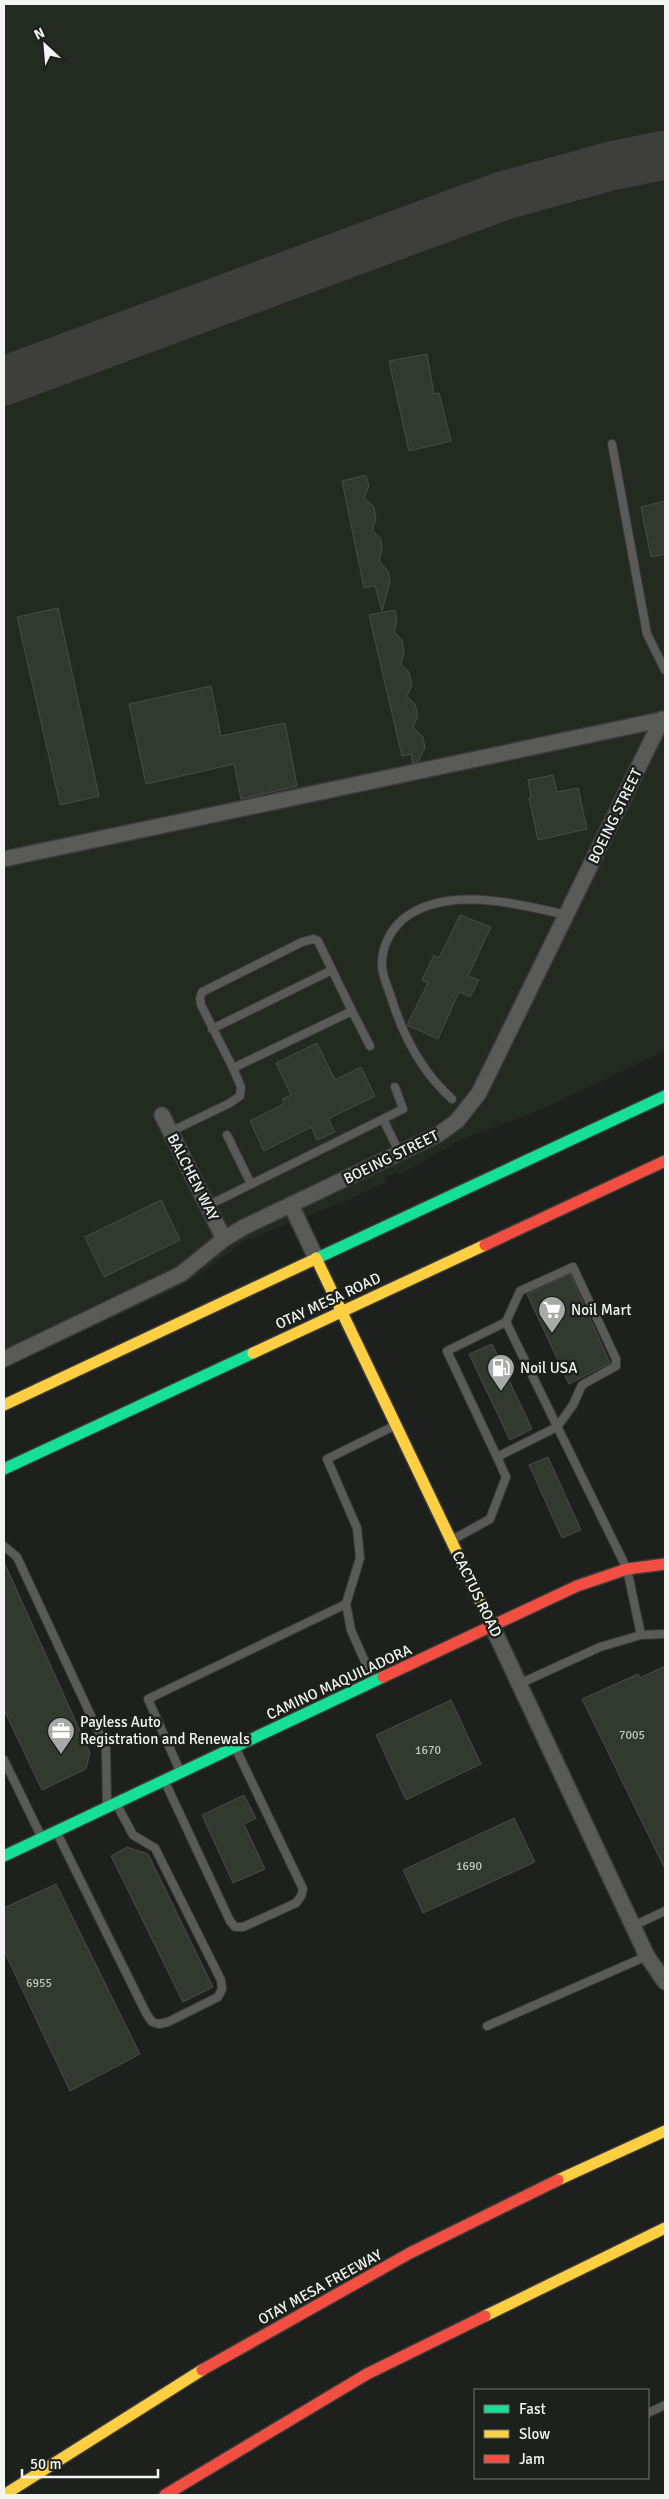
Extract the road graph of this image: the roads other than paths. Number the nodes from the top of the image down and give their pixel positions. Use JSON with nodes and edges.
{"nodes":[{"id":1,"x":612,"y":444,"type":"dead end"},
{"id":2,"x":665,"y":670,"type":"edge"},
{"id":3,"x":663,"y":719,"type":"edge"},
{"id":4,"x":4,"y":859,"type":"edge"},
{"id":5,"x":566,"y":914,"type":"junction"},
{"id":6,"x":332,"y":970,"type":"junction"},
{"id":7,"x":352,"y":1011,"type":"junction"},
{"id":8,"x":212,"y":1028,"type":"junction"},
{"id":9,"x":370,"y":1046,"type":"dead end"},
{"id":10,"x":233,"y":1068,"type":"junction"},
{"id":11,"x":395,"y":1087,"type":"dead end"},
{"id":12,"x":665,"y":1096,"type":"edge"},
{"id":13,"x":452,"y":1099,"type":"dead end"},
{"id":14,"x":162,"y":1116,"type":"dead end"},
{"id":15,"x":383,"y":1120,"type":"junction"},
{"id":16,"x":170,"y":1132,"type":"junction"},
{"id":17,"x":227,"y":1134,"type":"dead end"},
{"id":18,"x":400,"y":1154,"type":"junction"},
{"id":19,"x":665,"y":1160,"type":"edge"},
{"id":20,"x":251,"y":1184,"type":"junction"},
{"id":21,"x":290,"y":1205,"type":"junction"},
{"id":22,"x":208,"y":1206,"type":"junction"},
{"id":23,"x":224,"y":1239,"type":"junction"},
{"id":24,"x":316,"y":1258,"type":"junction"},
{"id":25,"x":341,"y":1312,"type":"junction"},
{"id":26,"x":506,"y":1322,"type":"junction"},
{"id":27,"x":4,"y":1358,"type":"edge"},
{"id":28,"x":4,"y":1405,"type":"edge"},
{"id":29,"x":396,"y":1426,"type":"junction"},
{"id":30,"x":558,"y":1426,"type":"junction"},
{"id":31,"x":497,"y":1457,"type":"junction"},
{"id":32,"x":4,"y":1469,"type":"edge"},
{"id":33,"x":451,"y":1541,"type":"junction"},
{"id":34,"x":4,"y":1546,"type":"edge"},
{"id":35,"x":665,"y":1564,"type":"edge"},
{"id":36,"x":627,"y":1569,"type":"junction"},
{"id":37,"x":346,"y":1604,"type":"junction"},
{"id":38,"x":492,"y":1626,"type":"junction"},
{"id":39,"x":641,"y":1634,"type":"junction"},
{"id":40,"x":665,"y":1634,"type":"edge"},
{"id":41,"x":374,"y":1682,"type":"junction"},
{"id":42,"x":519,"y":1684,"type":"junction"},
{"id":43,"x":235,"y":1747,"type":"junction"},
{"id":44,"x":4,"y":1760,"type":"edge"},
{"id":45,"x":181,"y":1773,"type":"junction"},
{"id":46,"x":164,"y":1780,"type":"junction"},
{"id":47,"x":112,"y":1805,"type":"junction"},
{"id":48,"x":56,"y":1832,"type":"junction"},
{"id":49,"x":42,"y":1838,"type":"junction"},
{"id":50,"x":4,"y":1856,"type":"edge"},
{"id":51,"x":665,"y":1911,"type":"edge"},
{"id":52,"x":633,"y":1926,"type":"junction"},
{"id":53,"x":647,"y":1956,"type":"junction"},
{"id":54,"x":665,"y":1982,"type":"edge"},
{"id":55,"x":487,"y":2026,"type":"dead end"},
{"id":56,"x":665,"y":2131,"type":"edge"},
{"id":57,"x":665,"y":2228,"type":"edge"},
{"id":58,"x":665,"y":2405,"type":"edge"},
{"id":59,"x":649,"y":2412,"type":"edge"},
{"id":60,"x":4,"y":2495,"type":"edge"},
{"id":61,"x":165,"y":2495,"type":"edge"}],
"edges":[{"from":1,"to":2,"type":"lane"},
{"from":3,"to":4,"type":"street"},
{"from":3,"to":5,"type":"street","name":"BOEING STREET"},
{"from":5,"to":13,"type":"lane"},
{"from":5,"to":18,"type":"street","name":"BOEING STREET"},
{"from":6,"to":7,"type":"lane"},
{"from":6,"to":8,"type":"lane"},
{"from":6,"to":8,"type":"lane"},
{"from":7,"to":9,"type":"lane"},
{"from":7,"to":10,"type":"lane"},
{"from":8,"to":10,"type":"lane"},
{"from":10,"to":16,"type":"lane"},
{"from":11,"to":15,"type":"lane"},
{"from":12,"to":24,"type":"main road"},
{"from":14,"to":16,"type":"street","name":"BALCHEN WAY"},
{"from":15,"to":18,"type":"lane"},
{"from":15,"to":20,"type":"lane"},
{"from":16,"to":22,"type":"street","name":"BALCHEN WAY"},
{"from":17,"to":20,"type":"lane"},
{"from":18,"to":21,"type":"street","name":"BOEING STREET"},
{"from":19,"to":25,"type":"main road","name":"OTAY MESA ROAD"},
{"from":20,"to":22,"type":"lane"},
{"from":21,"to":23,"type":"street","name":"BOEING STREET"},
{"from":21,"to":24,"type":"street","name":"CACTUS ROAD"},
{"from":22,"to":23,"type":"street","name":"BALCHEN WAY"},
{"from":23,"to":27,"type":"street","name":"BOEING STREET"},
{"from":24,"to":25,"type":"main road","name":"CACTUS ROAD"},
{"from":24,"to":28,"type":"main road"},
{"from":25,"to":29,"type":"main road","name":"CACTUS ROAD"},
{"from":25,"to":32,"type":"main road","name":"OTAY MESA ROAD"},
{"from":26,"to":30,"type":"lane"},
{"from":26,"to":30,"type":"lane"},
{"from":26,"to":31,"type":"lane"},
{"from":29,"to":33,"type":"main road","name":"CACTUS ROAD"},
{"from":29,"to":37,"type":"lane"},
{"from":30,"to":31,"type":"lane"},
{"from":30,"to":36,"type":"lane"},
{"from":31,"to":33,"type":"lane"},
{"from":33,"to":38,"type":"main road","name":"CACTUS ROAD"},
{"from":34,"to":47,"type":"lane"},
{"from":35,"to":36,"type":"main road","name":"CAMINO MAQUILADORA"},
{"from":36,"to":38,"type":"main road","name":"CAMINO MAQUILADORA"},
{"from":36,"to":39,"type":"lane"},
{"from":37,"to":41,"type":"lane"},
{"from":37,"to":45,"type":"lane"},
{"from":38,"to":41,"type":"main road","name":"CAMINO MAQUILADORA"},
{"from":38,"to":42,"type":"street","name":"CACTUS ROAD"},
{"from":39,"to":40,"type":"lane"},
{"from":39,"to":42,"type":"lane"},
{"from":41,"to":43,"type":"main road","name":"CAMINO MAQUILADORA"},
{"from":42,"to":52,"type":"street","name":"CACTUS ROAD"},
{"from":43,"to":45,"type":"main road","name":"CAMINO MAQUILADORA"},
{"from":43,"to":46,"type":"lane"},
{"from":44,"to":49,"type":"lane"},
{"from":45,"to":46,"type":"main road","name":"CAMINO MAQUILADORA"},
{"from":46,"to":47,"type":"main road","name":"CAMINO MAQUILADORA"},
{"from":47,"to":48,"type":"main road","name":"CAMINO MAQUILADORA"},
{"from":47,"to":48,"type":"lane"},
{"from":48,"to":49,"type":"main road","name":"CAMINO MAQUILADORA"},
{"from":49,"to":50,"type":"main road","name":"CAMINO MAQUILADORA"},
{"from":51,"to":52,"type":"lane"},
{"from":52,"to":53,"type":"street","name":"CACTUS ROAD"},
{"from":53,"to":54,"type":"street","name":"CACTUS ROAD"},
{"from":53,"to":55,"type":"lane"},
{"from":56,"to":60,"type":"main road","name":"OTAY MESA FREEWAY"},
{"from":57,"to":61,"type":"main road"},
{"from":58,"to":59,"type":"lane"}]}
